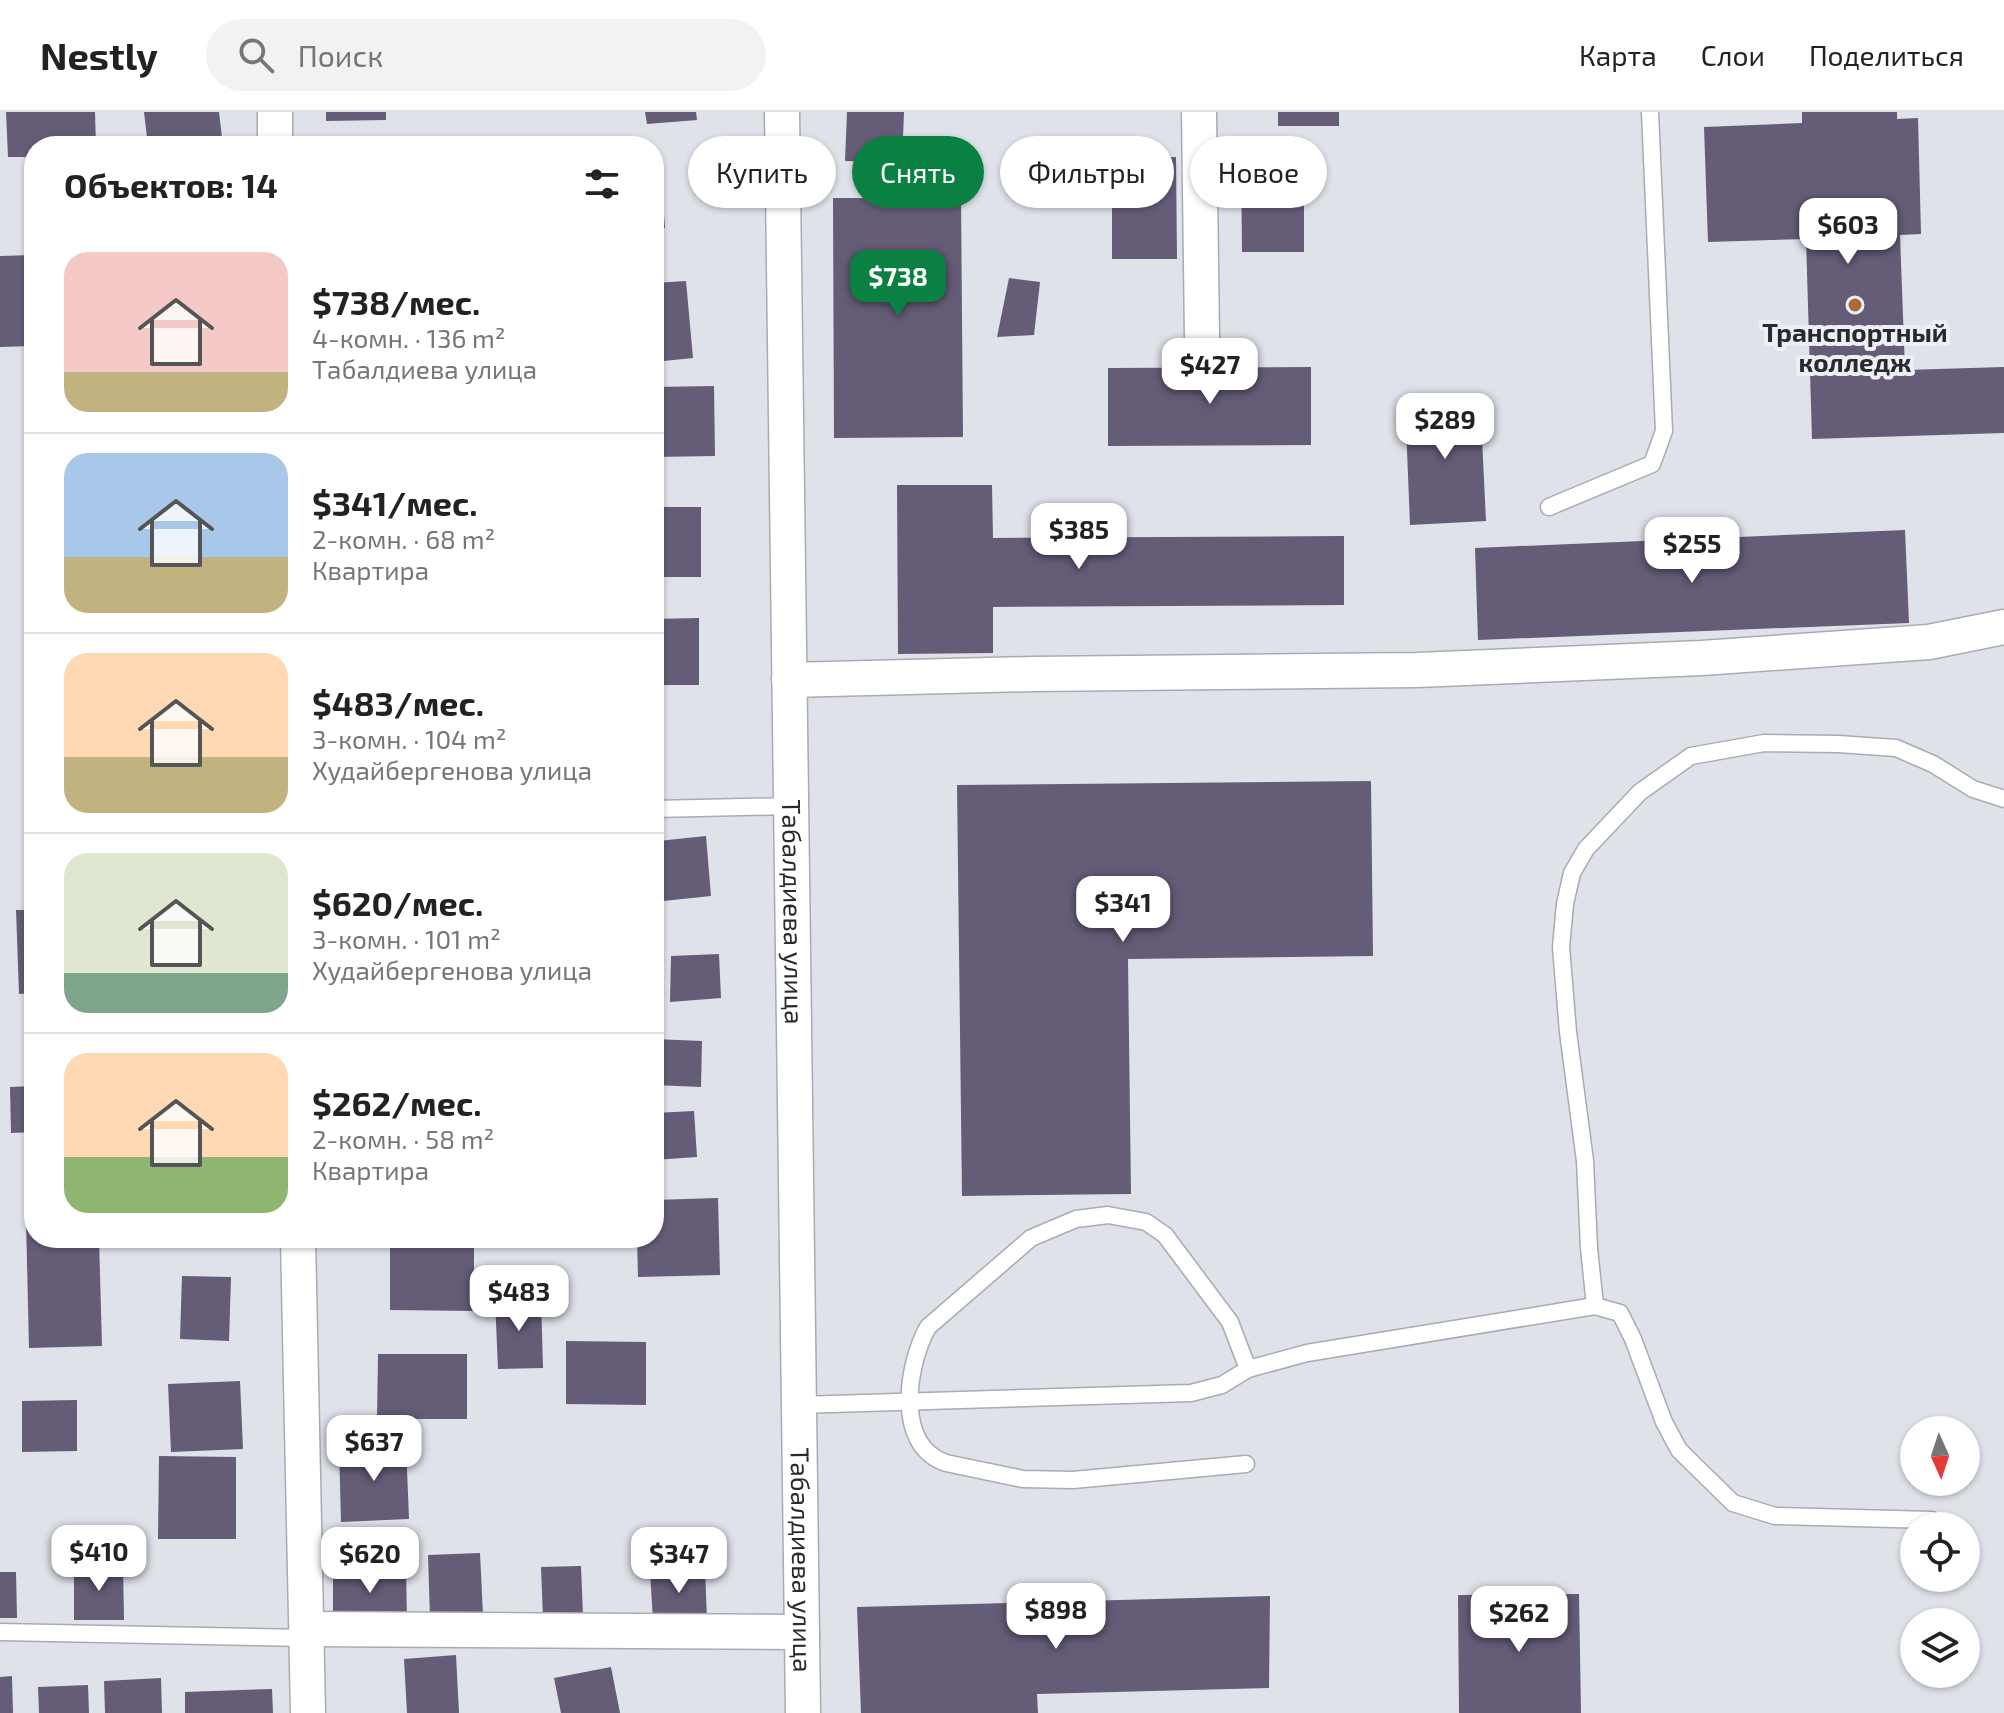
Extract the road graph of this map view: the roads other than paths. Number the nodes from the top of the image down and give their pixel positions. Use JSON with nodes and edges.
{"nodes":[{"id":1,"x":275,"y":112,"type":"edge"},
{"id":2,"x":782,"y":112,"type":"edge"},
{"id":3,"x":1199,"y":112,"type":"edge"},
{"id":4,"x":1650,"y":112,"type":"edge"},
{"id":5,"x":275,"y":136,"type":"edge"},
{"id":6,"x":1202,"y":338,"type":"dead end"},
{"id":7,"x":1549,"y":507,"type":"dead end"},
{"id":8,"x":2004,"y":627,"type":"edge"},
{"id":9,"x":789,"y":680,"type":"junction"},
{"id":10,"x":2004,"y":799,"type":"edge"},
{"id":11,"x":791,"y":806,"type":"junction"},
{"id":12,"x":664,"y":809,"type":"edge"},
{"id":13,"x":298,"y":1248,"type":"edge"},
{"id":14,"x":1595,"y":1306,"type":"junction"},
{"id":15,"x":1248,"y":1369,"type":"junction"},
{"id":16,"x":912,"y":1403,"type":"junction"},
{"id":17,"x":799,"y":1405,"type":"junction"},
{"id":18,"x":1246,"y":1464,"type":"dead end"},
{"id":19,"x":1900,"y":1520,"type":"edge"},
{"id":20,"x":0,"y":1632,"type":"edge"},
{"id":21,"x":802,"y":1632,"type":"junction"},
{"id":22,"x":307,"y":1634,"type":"junction"},
{"id":23,"x":308,"y":1713,"type":"edge"},
{"id":24,"x":803,"y":1713,"type":"edge"}],
"edges":[{"from":1,"to":5,"type":"street"},
{"from":2,"to":9,"type":"street","name":"Табалдиева улица"},
{"from":3,"to":6,"type":"street"},
{"from":4,"to":7,"type":"lane"},
{"from":8,"to":9,"type":"street"},
{"from":9,"to":11,"type":"street","name":"Табалдиева улица"},
{"from":10,"to":14,"type":"lane"},
{"from":11,"to":12,"type":"lane"},
{"from":11,"to":17,"type":"street","name":"Табалдиева улица"},
{"from":13,"to":22,"type":"street"},
{"from":14,"to":15,"type":"lane"},
{"from":14,"to":19,"type":"lane"},
{"from":15,"to":16,"type":"lane"},
{"from":15,"to":16,"type":"lane"},
{"from":16,"to":17,"type":"lane"},
{"from":16,"to":18,"type":"lane"},
{"from":17,"to":21,"type":"street","name":"Табалдиева улица"},
{"from":20,"to":22,"type":"lane"},
{"from":21,"to":22,"type":"street"},
{"from":21,"to":24,"type":"street","name":"Табалдиева улица"},
{"from":22,"to":23,"type":"street"}]}
